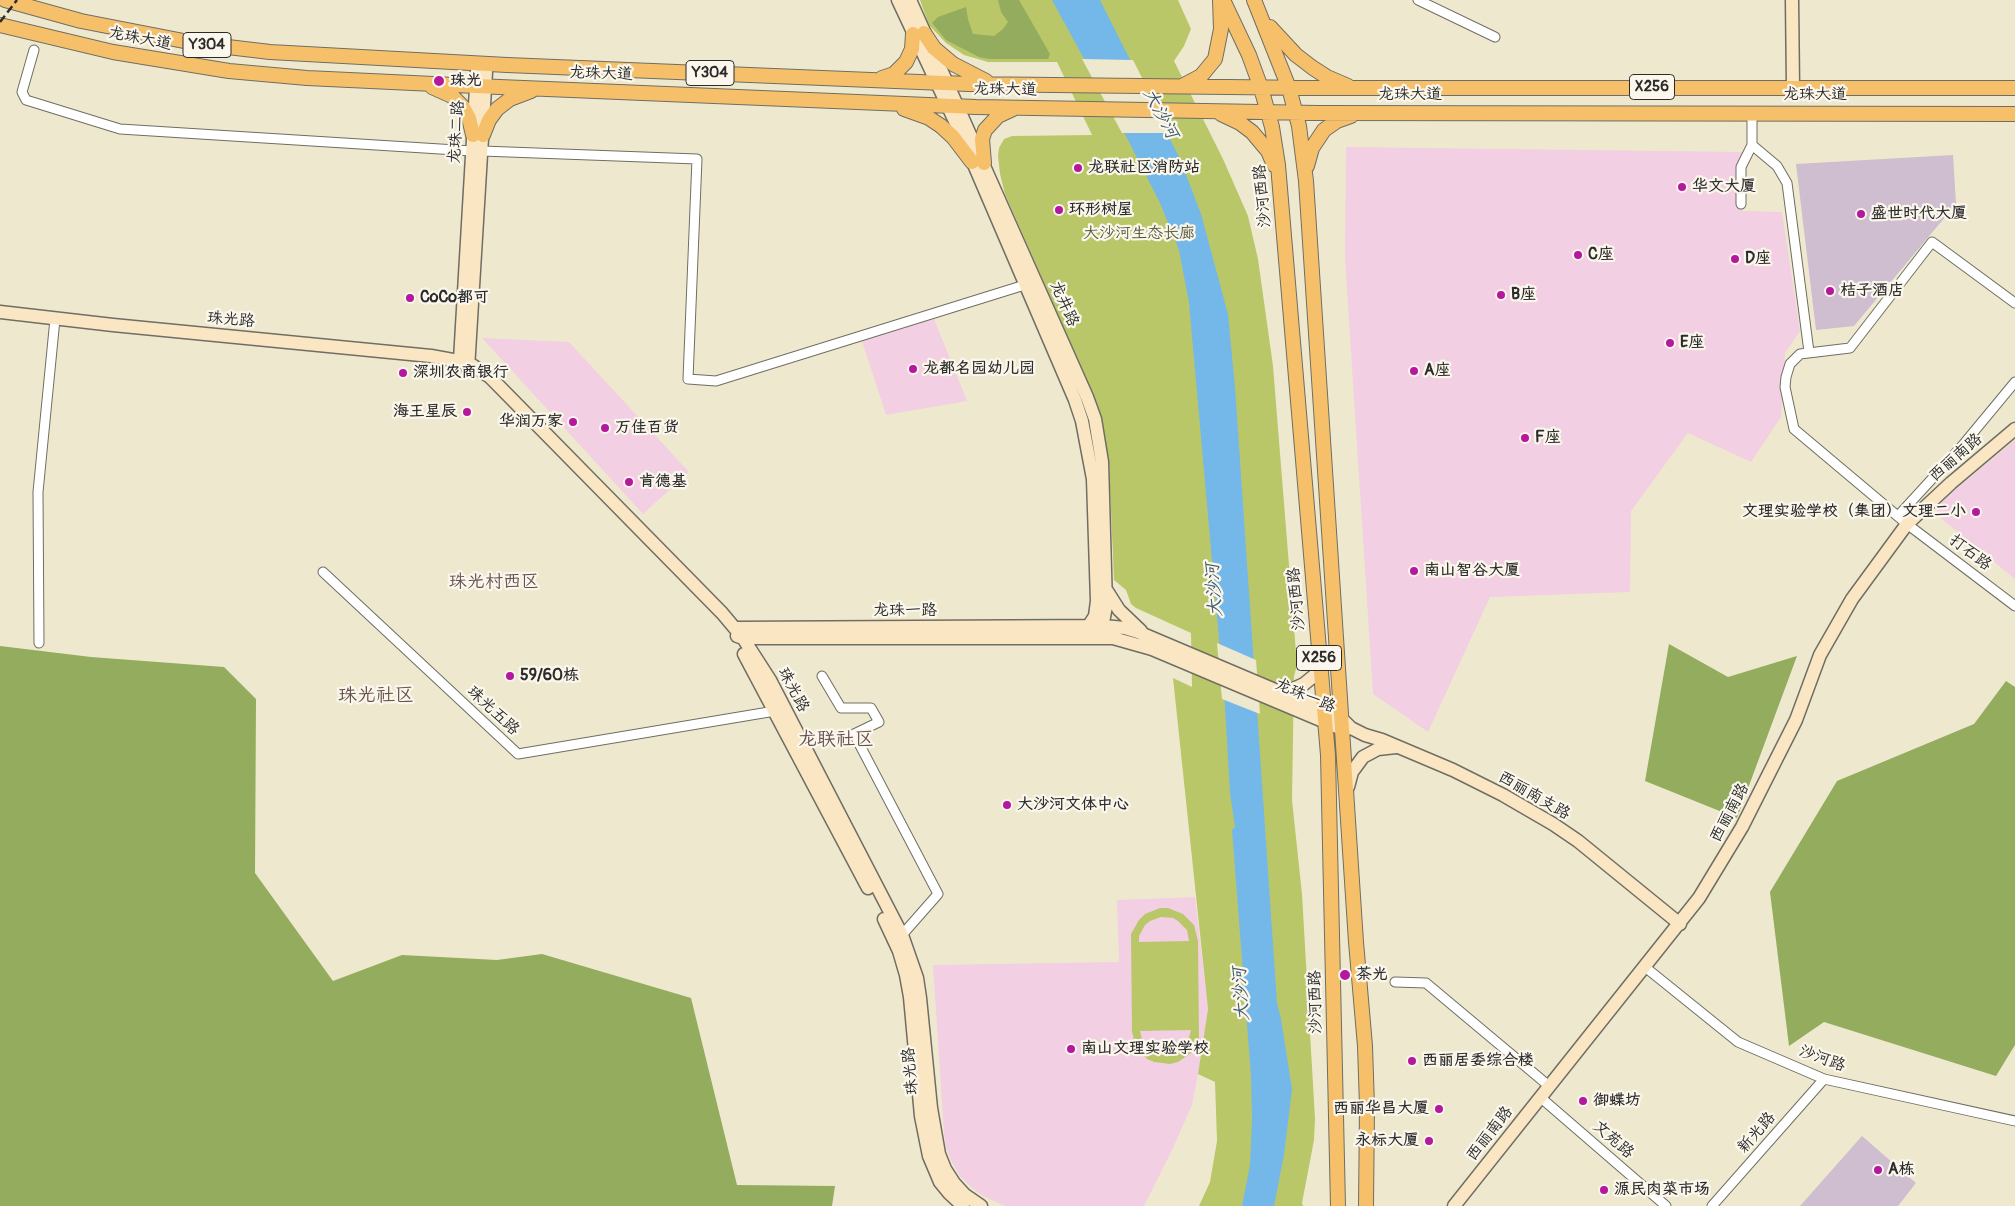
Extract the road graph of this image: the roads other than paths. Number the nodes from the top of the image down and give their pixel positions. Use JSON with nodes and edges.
{"nodes":[{"id":1,"x":4,"y":0,"type":"edge"},
{"id":2,"x":898,"y":0,"type":"edge"},
{"id":3,"x":910,"y":0,"type":"edge"},
{"id":4,"x":1222,"y":0,"type":"edge"},
{"id":5,"x":1418,"y":0,"type":"edge"},
{"id":6,"x":1792,"y":0,"type":"edge"},
{"id":7,"x":1257,"y":6,"type":"edge"},
{"id":8,"x":0,"y":24,"type":"edge"},
{"id":9,"x":919,"y":34,"type":"junction"},
{"id":10,"x":1495,"y":37,"type":"dead end"},
{"id":11,"x":34,"y":50,"type":"dead end"},
{"id":12,"x":482,"y":64,"type":"junction"},
{"id":13,"x":873,"y":80,"type":"junction"},
{"id":14,"x":422,"y":83,"type":"junction"},
{"id":15,"x":942,"y":83,"type":"junction"},
{"id":16,"x":996,"y":84,"type":"junction"},
{"id":17,"x":481,"y":86,"type":"junction"},
{"id":18,"x":1181,"y":87,"type":"junction"},
{"id":19,"x":1793,"y":87,"type":"junction"},
{"id":20,"x":1261,"y":88,"type":"junction"},
{"id":21,"x":1289,"y":88,"type":"junction"},
{"id":22,"x":1358,"y":88,"type":"junction"},
{"id":23,"x":2015,"y":88,"type":"edge"},
{"id":24,"x":544,"y":89,"type":"junction"},
{"id":25,"x":871,"y":103,"type":"junction"},
{"id":26,"x":953,"y":106,"type":"junction"},
{"id":27,"x":1020,"y":108,"type":"junction"},
{"id":28,"x":1211,"y":111,"type":"junction"},
{"id":29,"x":1268,"y":112,"type":"junction"},
{"id":30,"x":1296,"y":112,"type":"junction"},
{"id":31,"x":1752,"y":112,"type":"junction"},
{"id":32,"x":1373,"y":113,"type":"junction"},
{"id":33,"x":2015,"y":114,"type":"edge"},
{"id":34,"x":478,"y":135,"type":"junction"},
{"id":35,"x":1752,"y":145,"type":"junction"},
{"id":36,"x":477,"y":151,"type":"junction"},
{"id":37,"x":978,"y":162,"type":"junction"},
{"id":38,"x":1280,"y":179,"type":"junction"},
{"id":39,"x":1306,"y":181,"type":"junction"},
{"id":40,"x":1741,"y":204,"type":"dead end"},
{"id":41,"x":1031,"y":283,"type":"junction"},
{"id":42,"x":2015,"y":302,"type":"edge"},
{"id":43,"x":0,"y":312,"type":"edge"},
{"id":44,"x":55,"y":319,"type":"junction"},
{"id":45,"x":1810,"y":352,"type":"junction"},
{"id":46,"x":466,"y":364,"type":"junction"},
{"id":47,"x":2015,"y":382,"type":"edge"},
{"id":48,"x":2015,"y":429,"type":"edge"},
{"id":49,"x":1903,"y":520,"type":"junction"},
{"id":50,"x":323,"y":572,"type":"dead end"},
{"id":51,"x":1105,"y":583,"type":"junction"},
{"id":52,"x":2015,"y":606,"type":"edge"},
{"id":53,"x":1101,"y":626,"type":"junction"},
{"id":54,"x":1090,"y":632,"type":"junction"},
{"id":55,"x":737,"y":634,"type":"junction"},
{"id":56,"x":1147,"y":635,"type":"junction"},
{"id":57,"x":39,"y":643,"type":"dead end"},
{"id":58,"x":1320,"y":664,"type":"junction"},
{"id":59,"x":822,"y":676,"type":"dead end"},
{"id":60,"x":1274,"y":689,"type":"junction"},
{"id":61,"x":775,"y":711,"type":"junction"},
{"id":62,"x":1324,"y":716,"type":"junction"},
{"id":63,"x":1345,"y":725,"type":"junction"},
{"id":64,"x":1399,"y":747,"type":"junction"},
{"id":65,"x":1346,"y":794,"type":"junction"},
{"id":66,"x":1680,"y":924,"type":"junction"},
{"id":67,"x":902,"y":935,"type":"junction"},
{"id":68,"x":1645,"y":967,"type":"junction"},
{"id":69,"x":1395,"y":982,"type":"dead end"},
{"id":70,"x":1824,"y":1079,"type":"junction"},
{"id":71,"x":1549,"y":1086,"type":"junction"},
{"id":72,"x":1540,"y":1097,"type":"junction"},
{"id":73,"x":2015,"y":1120,"type":"edge"},
{"id":74,"x":1367,"y":1203,"type":"edge"},
{"id":75,"x":963,"y":1206,"type":"edge"},
{"id":76,"x":981,"y":1206,"type":"edge"},
{"id":77,"x":1338,"y":1206,"type":"edge"},
{"id":78,"x":1454,"y":1206,"type":"edge"},
{"id":79,"x":1666,"y":1206,"type":"edge"},
{"id":80,"x":1712,"y":1206,"type":"edge"}],
"edges":[{"from":1,"to":12,"type":"main road","name":"龙珠大道","number":"Y304"},
{"from":2,"to":9,"type":"street","name":"龙井路"},
{"from":3,"to":9,"type":"street","name":"龙井路"},
{"from":4,"to":18,"type":"main road"},
{"from":4,"to":20,"type":"main road","name":"沙河西路"},
{"from":5,"to":10,"type":"street"},
{"from":6,"to":19,"type":"street"},
{"from":7,"to":21,"type":"main road"},
{"from":7,"to":22,"type":"main road"},
{"from":8,"to":14,"type":"main road","name":"龙珠大道"},
{"from":9,"to":13,"type":"main road"},
{"from":9,"to":15,"type":"street","name":"龙井路"},
{"from":9,"to":16,"type":"main road"},
{"from":11,"to":36,"type":"street"},
{"from":12,"to":13,"type":"main road","name":"龙珠大道","number":"Y304"},
{"from":12,"to":17,"type":"street","name":"龙珠二路"},
{"from":13,"to":15,"type":"main road","name":"龙珠大道","number":"Y304"},
{"from":14,"to":17,"type":"main road","name":"龙珠大道"},
{"from":14,"to":34,"type":"main road"},
{"from":15,"to":16,"type":"main road","name":"龙珠大道","number":"Y304"},
{"from":15,"to":26,"type":"street","name":"龙井路"},
{"from":16,"to":18,"type":"main road","name":"龙珠大道","number":"Y304"},
{"from":17,"to":24,"type":"main road","name":"龙珠大道"},
{"from":17,"to":34,"type":"street","name":"龙珠二路"},
{"from":18,"to":20,"type":"main road","name":"龙珠大道"},
{"from":19,"to":22,"type":"main road","name":"龙珠大道","number":"X256"},
{"from":19,"to":23,"type":"main road","name":"龙珠大道","number":"X256"},
{"from":20,"to":21,"type":"main road","name":"龙珠大道","number":"X256"},
{"from":20,"to":29,"type":"main road","name":"沙河西路","number":"X256"},
{"from":21,"to":22,"type":"main road","name":"龙珠大道","number":"X256"},
{"from":21,"to":30,"type":"main road"},
{"from":24,"to":25,"type":"main road","name":"龙珠大道"},
{"from":24,"to":34,"type":"main road"},
{"from":25,"to":26,"type":"main road","name":"龙珠大道"},
{"from":25,"to":37,"type":"main road"},
{"from":26,"to":27,"type":"main road","name":"龙珠大道"},
{"from":26,"to":37,"type":"street","name":"龙井路"},
{"from":27,"to":28,"type":"main road","name":"龙珠大道"},
{"from":27,"to":37,"type":"main road"},
{"from":28,"to":29,"type":"main road","name":"龙珠大道"},
{"from":28,"to":38,"type":"main road"},
{"from":29,"to":30,"type":"main road","name":"龙珠大道","number":"X256"},
{"from":29,"to":38,"type":"main road","name":"沙河西路","number":"X256"},
{"from":30,"to":32,"type":"main road","name":"龙珠大道","number":"X256"},
{"from":30,"to":39,"type":"main road"},
{"from":31,"to":32,"type":"main road","name":"龙珠大道","number":"X256"},
{"from":31,"to":33,"type":"main road","name":"龙珠大道","number":"X256"},
{"from":31,"to":35,"type":"street"},
{"from":32,"to":39,"type":"main road","number":"X256"},
{"from":34,"to":36,"type":"street","name":"龙珠二路"},
{"from":35,"to":40,"type":"street"},
{"from":35,"to":45,"type":"street"},
{"from":36,"to":41,"type":"street"},
{"from":36,"to":46,"type":"street","name":"龙珠二路"},
{"from":37,"to":41,"type":"street","name":"龙井路"},
{"from":38,"to":58,"type":"main road","name":"沙河西路","number":"X256"},
{"from":39,"to":63,"type":"main road","number":"X256"},
{"from":41,"to":51,"type":"street","name":"龙井路"},
{"from":41,"to":54,"type":"street","name":"龙井路"},
{"from":42,"to":45,"type":"street"},
{"from":43,"to":44,"type":"street","name":"珠光路"},
{"from":44,"to":46,"type":"street","name":"珠光路"},
{"from":44,"to":57,"type":"street"},
{"from":45,"to":49,"type":"street","name":"打石路"},
{"from":46,"to":55,"type":"street","name":"珠光路"},
{"from":47,"to":49,"type":"street"},
{"from":48,"to":49,"type":"street","name":"西丽南路"},
{"from":49,"to":52,"type":"street","name":"打石路"},
{"from":49,"to":66,"type":"street","name":"西丽南路"},
{"from":50,"to":61,"type":"street","name":"珠光五路"},
{"from":51,"to":53,"type":"street","name":"龙井路"},
{"from":51,"to":56,"type":"street"},
{"from":53,"to":54,"type":"street","name":"龙珠一路"},
{"from":53,"to":56,"type":"street","name":"龙珠一路"},
{"from":54,"to":55,"type":"street","name":"龙珠一路"},
{"from":54,"to":62,"type":"street","name":"龙珠一路"},
{"from":55,"to":61,"type":"street","name":"珠光路"},
{"from":55,"to":67,"type":"street","name":"珠光路"},
{"from":56,"to":60,"type":"street","name":"龙珠一路"},
{"from":58,"to":60,"type":"street"},
{"from":58,"to":62,"type":"main road","name":"沙河西路","number":"X256"},
{"from":59,"to":67,"type":"street"},
{"from":60,"to":62,"type":"street","name":"龙珠一路"},
{"from":61,"to":75,"type":"street","name":"珠光路"},
{"from":62,"to":63,"type":"street","name":"龙珠一路"},
{"from":62,"to":77,"type":"main road","name":"沙河西路","number":"X256"},
{"from":63,"to":64,"type":"street","name":"西丽南支路"},
{"from":63,"to":65,"type":"main road","number":"X256"},
{"from":64,"to":65,"type":"street"},
{"from":64,"to":66,"type":"street","name":"西丽南支路"},
{"from":65,"to":74,"type":"main road","number":"X256"},
{"from":66,"to":68,"type":"street","name":"西丽南路"},
{"from":67,"to":76,"type":"street","name":"珠光路"},
{"from":68,"to":70,"type":"street","name":"沙河路"},
{"from":68,"to":71,"type":"street","name":"西丽南路"},
{"from":69,"to":71,"type":"street"},
{"from":70,"to":73,"type":"street","name":"沙河路"},
{"from":70,"to":80,"type":"street","name":"新光路"},
{"from":71,"to":72,"type":"street","name":"西丽南路"},
{"from":72,"to":78,"type":"street","name":"西丽南路"},
{"from":72,"to":79,"type":"street","name":"文苑路"}]}
